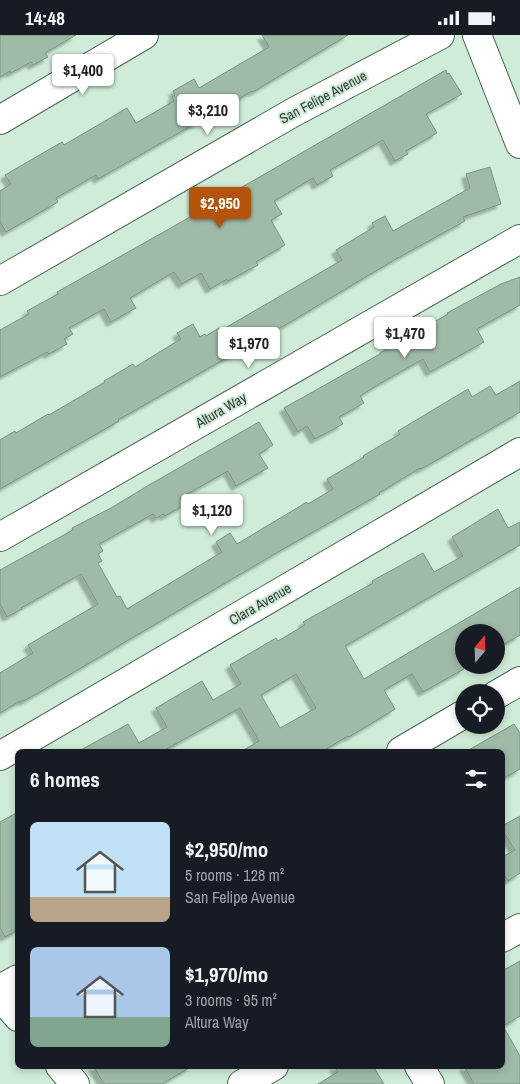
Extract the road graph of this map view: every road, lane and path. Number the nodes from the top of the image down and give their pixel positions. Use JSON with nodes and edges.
{"nodes":[{"id":1,"x":144,"y":35,"type":"edge"},
{"id":2,"x":440,"y":35,"type":"edge"},
{"id":3,"x":477,"y":35,"type":"edge"},
{"id":4,"x":0,"y":120,"type":"edge"},
{"id":5,"x":520,"y":144,"type":"edge"},
{"id":6,"x":520,"y":239,"type":"edge"},
{"id":7,"x":0,"y":281,"type":"edge"},
{"id":8,"x":520,"y":452,"type":"edge"},
{"id":9,"x":0,"y":537,"type":"edge"},
{"id":10,"x":520,"y":681,"type":"edge"},
{"id":11,"x":505,"y":690,"type":"edge"},
{"id":12,"x":455,"y":719,"type":"edge"},
{"id":13,"x":404,"y":749,"type":"edge"},
{"id":14,"x":0,"y":756,"type":"edge"},
{"id":15,"x":520,"y":928,"type":"edge"},
{"id":16,"x":505,"y":936,"type":"edge"},
{"id":17,"x":15,"y":981,"type":"edge"},
{"id":18,"x":0,"y":989,"type":"edge"},
{"id":19,"x":0,"y":996,"type":"edge"},
{"id":20,"x":15,"y":1014,"type":"edge"},
{"id":21,"x":62,"y":1069,"type":"edge"},
{"id":22,"x":269,"y":1069,"type":"edge"},
{"id":23,"x":421,"y":1069,"type":"edge"},
{"id":24,"x":75,"y":1084,"type":"edge"},
{"id":25,"x":242,"y":1084,"type":"edge"},
{"id":26,"x":430,"y":1084,"type":"edge"}],
"edges":[{"from":1,"to":4,"type":"street"},
{"from":2,"to":7,"type":"street","name":"San Felipe Avenue"},
{"from":3,"to":5,"type":"street"},
{"from":6,"to":9,"type":"street","name":"Altura Way"},
{"from":8,"to":14,"type":"street","name":"Clara Avenue"},
{"from":10,"to":11,"type":"street"},
{"from":12,"to":13,"type":"street"},
{"from":15,"to":16,"type":"street"},
{"from":17,"to":18,"type":"street"},
{"from":19,"to":20,"type":"street"},
{"from":21,"to":24,"type":"street"},
{"from":22,"to":25,"type":"street"},
{"from":23,"to":26,"type":"street"}]}
